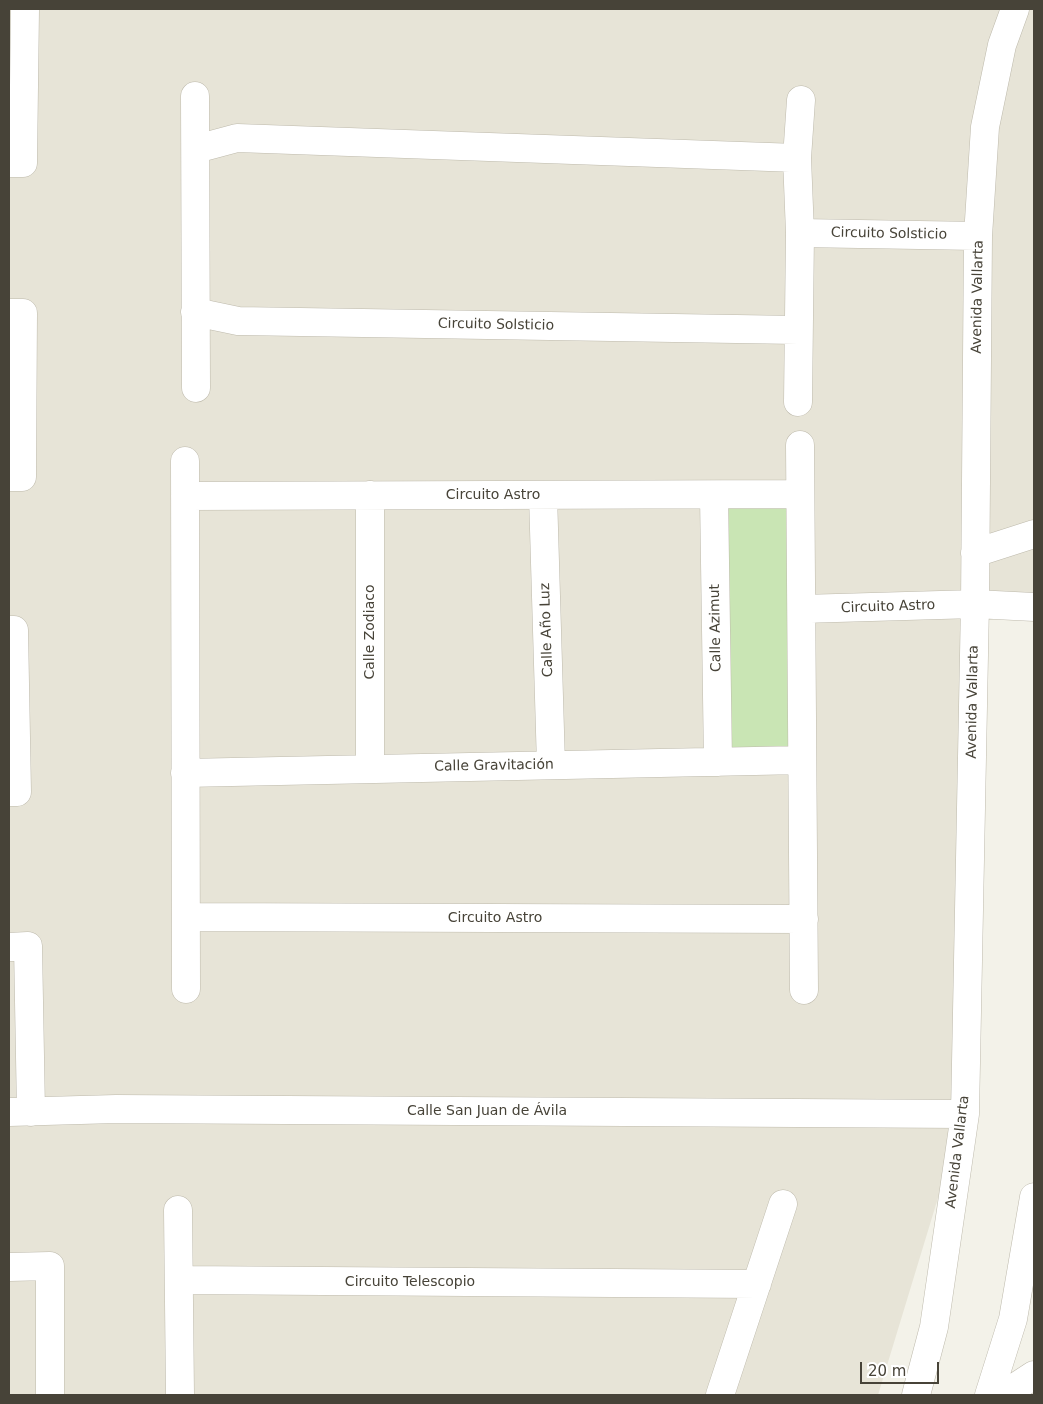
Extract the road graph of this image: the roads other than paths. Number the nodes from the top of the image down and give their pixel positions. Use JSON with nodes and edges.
{"nodes":[{"id":1,"x":25,"y":9,"type":"edge"},
{"id":2,"x":1016,"y":9,"type":"edge"},
{"id":3,"x":195,"y":96,"type":"dead end"},
{"id":4,"x":801,"y":100,"type":"dead end"},
{"id":5,"x":196,"y":149,"type":"junction"},
{"id":6,"x":797,"y":158,"type":"junction"},
{"id":7,"x":9,"y":162,"type":"edge"},
{"id":8,"x":800,"y":233,"type":"junction"},
{"id":9,"x":978,"y":236,"type":"junction"},
{"id":10,"x":195,"y":312,"type":"junction"},
{"id":11,"x":9,"y":313,"type":"edge"},
{"id":12,"x":798,"y":330,"type":"junction"},
{"id":13,"x":196,"y":388,"type":"dead end"},
{"id":14,"x":798,"y":402,"type":"dead end"},
{"id":15,"x":800,"y":445,"type":"dead end"},
{"id":16,"x":184,"y":461,"type":"dead end"},
{"id":17,"x":9,"y":477,"type":"edge"},
{"id":18,"x":800,"y":494,"type":"junction"},
{"id":19,"x":370,"y":495,"type":"junction"},
{"id":20,"x":543,"y":495,"type":"junction"},
{"id":21,"x":714,"y":495,"type":"junction"},
{"id":22,"x":185,"y":496,"type":"junction"},
{"id":23,"x":1034,"y":534,"type":"edge"},
{"id":24,"x":975,"y":553,"type":"junction"},
{"id":25,"x":975,"y":604,"type":"junction"},
{"id":26,"x":1034,"y":608,"type":"edge"},
{"id":27,"x":802,"y":609,"type":"junction"},
{"id":28,"x":9,"y":630,"type":"edge"},
{"id":29,"x":802,"y":760,"type":"junction"},
{"id":30,"x":718,"y":762,"type":"junction"},
{"id":31,"x":551,"y":765,"type":"junction"},
{"id":32,"x":370,"y":769,"type":"junction"},
{"id":33,"x":186,"y":773,"type":"junction"},
{"id":34,"x":9,"y":792,"type":"edge"},
{"id":35,"x":186,"y":917,"type":"junction"},
{"id":36,"x":804,"y":919,"type":"junction"},
{"id":37,"x":9,"y":947,"type":"edge"},
{"id":38,"x":186,"y":989,"type":"dead end"},
{"id":39,"x":804,"y":990,"type":"dead end"},
{"id":40,"x":20,"y":1112,"type":"edge"},
{"id":41,"x":965,"y":1114,"type":"junction"},
{"id":42,"x":1034,"y":1197,"type":"edge"},
{"id":43,"x":783,"y":1204,"type":"dead end"},
{"id":44,"x":178,"y":1210,"type":"dead end"},
{"id":45,"x":9,"y":1267,"type":"edge"},
{"id":46,"x":179,"y":1280,"type":"junction"},
{"id":47,"x":757,"y":1284,"type":"junction"},
{"id":48,"x":1034,"y":1375,"type":"edge"},
{"id":49,"x":50,"y":1395,"type":"edge"},
{"id":50,"x":180,"y":1395,"type":"edge"},
{"id":51,"x":720,"y":1395,"type":"edge"},
{"id":52,"x":916,"y":1395,"type":"edge"},
{"id":53,"x":989,"y":1395,"type":"edge"},
{"id":54,"x":1006,"y":1395,"type":"edge"}],
"edges":[{"from":1,"to":7,"type":"street"},
{"from":2,"to":9,"type":"street","name":"Avenida Vallarta"},
{"from":3,"to":5,"type":"street"},
{"from":4,"to":6,"type":"street"},
{"from":5,"to":6,"type":"street"},
{"from":5,"to":10,"type":"street"},
{"from":6,"to":8,"type":"street"},
{"from":8,"to":9,"type":"street","name":"Circuito Solsticio"},
{"from":8,"to":12,"type":"street"},
{"from":9,"to":24,"type":"street","name":"Avenida Vallarta"},
{"from":10,"to":12,"type":"street","name":"Circuito Solsticio"},
{"from":10,"to":13,"type":"street"},
{"from":11,"to":17,"type":"street"},
{"from":12,"to":14,"type":"street"},
{"from":15,"to":18,"type":"street"},
{"from":16,"to":22,"type":"street"},
{"from":18,"to":21,"type":"street","name":"Circuito Astro"},
{"from":18,"to":27,"type":"street"},
{"from":19,"to":20,"type":"street","name":"Circuito Astro"},
{"from":19,"to":22,"type":"street","name":"Circuito Astro"},
{"from":19,"to":32,"type":"street","name":"Calle Zodiaco"},
{"from":20,"to":21,"type":"street","name":"Circuito Astro"},
{"from":20,"to":31,"type":"street","name":"Calle Año Luz"},
{"from":21,"to":30,"type":"street","name":"Calle Azimut"},
{"from":22,"to":33,"type":"street"},
{"from":23,"to":24,"type":"street"},
{"from":24,"to":25,"type":"street","name":"Avenida Vallarta"},
{"from":25,"to":26,"type":"street","name":"Circuito Astro"},
{"from":25,"to":27,"type":"street","name":"Circuito Astro"},
{"from":25,"to":41,"type":"street","name":"Avenida Vallarta"},
{"from":27,"to":29,"type":"street"},
{"from":28,"to":34,"type":"street"},
{"from":29,"to":30,"type":"street","name":"Calle Gravitación"},
{"from":29,"to":36,"type":"street"},
{"from":30,"to":31,"type":"street","name":"Calle Gravitación"},
{"from":31,"to":32,"type":"street","name":"Calle Gravitación"},
{"from":32,"to":33,"type":"street","name":"Calle Gravitación"},
{"from":33,"to":35,"type":"street"},
{"from":35,"to":36,"type":"street","name":"Circuito Astro"},
{"from":35,"to":38,"type":"street"},
{"from":36,"to":39,"type":"street"},
{"from":37,"to":40,"type":"street"},
{"from":40,"to":41,"type":"street","name":"Calle San Juan de Ávila"},
{"from":41,"to":52,"type":"street","name":"Avenida Vallarta"},
{"from":42,"to":53,"type":"street"},
{"from":43,"to":47,"type":"street"},
{"from":44,"to":46,"type":"street"},
{"from":45,"to":49,"type":"street"},
{"from":46,"to":47,"type":"street","name":"Circuito Telescopio"},
{"from":46,"to":50,"type":"street"},
{"from":47,"to":51,"type":"street"},
{"from":48,"to":54,"type":"street"}]}
